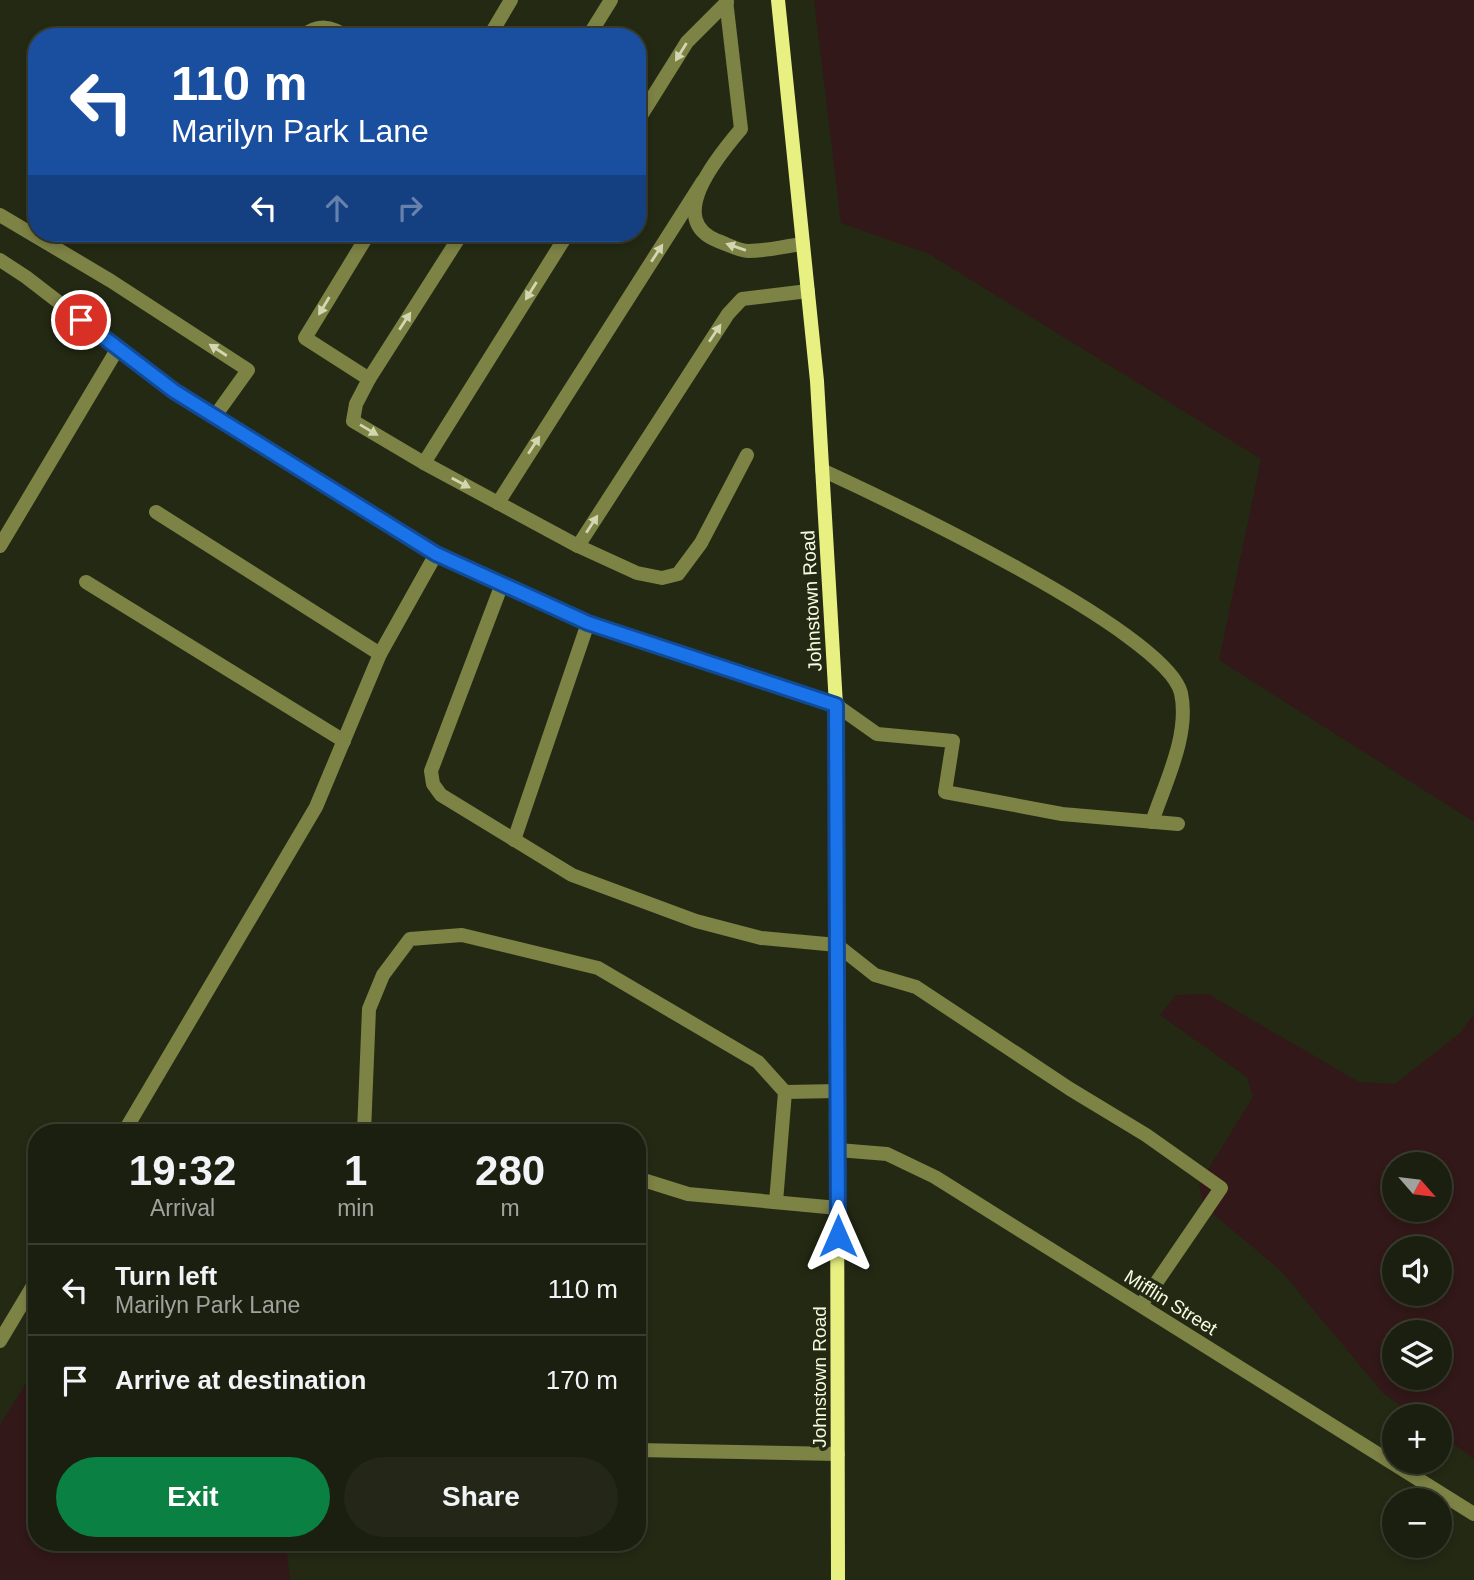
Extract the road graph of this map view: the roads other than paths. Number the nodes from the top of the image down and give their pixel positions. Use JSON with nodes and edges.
{"nodes":[{"id":1,"x":511,"y":0,"type":"edge"},
{"id":2,"x":611,"y":0,"type":"edge"},
{"id":3,"x":778,"y":0,"type":"edge"},
{"id":4,"x":727,"y":1,"type":"edge"},
{"id":5,"x":315,"y":28,"type":"edge"},
{"id":6,"x":332,"y":28,"type":"edge"},
{"id":7,"x":494,"y":28,"type":"edge"},
{"id":8,"x":594,"y":28,"type":"edge"},
{"id":9,"x":646,"y":108,"type":"edge"},
{"id":10,"x":703,"y":181,"type":"junction"},
{"id":11,"x":0,"y":215,"type":"edge"},
{"id":12,"x":28,"y":232,"type":"edge"},
{"id":13,"x":45,"y":242,"type":"edge"},
{"id":14,"x":363,"y":242,"type":"edge"},
{"id":15,"x":456,"y":242,"type":"edge"},
{"id":16,"x":562,"y":242,"type":"edge"},
{"id":17,"x":803,"y":244,"type":"junction"},
{"id":18,"x":0,"y":260,"type":"edge"},
{"id":19,"x":808,"y":291,"type":"junction"},
{"id":20,"x":118,"y":348,"type":"junction"},
{"id":21,"x":369,"y":379,"type":"junction"},
{"id":22,"x":215,"y":416,"type":"junction"},
{"id":23,"x":747,"y":455,"type":"dead end"},
{"id":24,"x":424,"y":463,"type":"junction"},
{"id":25,"x":822,"y":470,"type":"junction"},
{"id":26,"x":498,"y":503,"type":"junction"},
{"id":27,"x":156,"y":512,"type":"dead end"},
{"id":28,"x":0,"y":546,"type":"edge"},
{"id":29,"x":578,"y":546,"type":"junction"},
{"id":30,"x":436,"y":554,"type":"junction"},
{"id":31,"x":86,"y":582,"type":"dead end"},
{"id":32,"x":502,"y":584,"type":"junction"},
{"id":33,"x":588,"y":623,"type":"junction"},
{"id":34,"x":380,"y":654,"type":"junction"},
{"id":35,"x":836,"y":705,"type":"junction"},
{"id":36,"x":344,"y":741,"type":"junction"},
{"id":37,"x":1152,"y":822,"type":"junction"},
{"id":38,"x":1178,"y":824,"type":"dead end"},
{"id":39,"x":514,"y":839,"type":"junction"},
{"id":40,"x":837,"y":945,"type":"junction"},
{"id":41,"x":838,"y":1091,"type":"junction"},
{"id":42,"x":785,"y":1093,"type":"junction"},
{"id":43,"x":129,"y":1124,"type":"edge"},
{"id":44,"x":364,"y":1124,"type":"edge"},
{"id":45,"x":838,"y":1150,"type":"junction"},
{"id":46,"x":646,"y":1181,"type":"edge"},
{"id":47,"x":776,"y":1202,"type":"junction"},
{"id":48,"x":838,"y":1208,"type":"junction"},
{"id":49,"x":28,"y":1294,"type":"edge"},
{"id":50,"x":1140,"y":1306,"type":"junction"},
{"id":51,"x":0,"y":1341,"type":"edge"},
{"id":52,"x":646,"y":1450,"type":"edge"},
{"id":53,"x":838,"y":1454,"type":"junction"},
{"id":54,"x":1474,"y":1514,"type":"edge"},
{"id":55,"x":838,"y":1580,"type":"edge"}],
"edges":[{"from":1,"to":7,"type":"street"},
{"from":2,"to":8,"type":"street"},
{"from":3,"to":17,"type":"main road","name":"Johnstown Road"},
{"from":4,"to":9,"type":"street","one_way":true},
{"from":4,"to":10,"type":"street"},
{"from":5,"to":6,"type":"street"},
{"from":17,"to":10,"type":"street","one_way":true},
{"from":26,"to":10,"type":"street","one_way":true},
{"from":12,"to":11,"type":"street","one_way":true},
{"from":22,"to":13,"type":"street","one_way":true},
{"from":14,"to":21,"type":"street","one_way":true},
{"from":21,"to":15,"type":"street","one_way":true},
{"from":16,"to":24,"type":"street","one_way":true},
{"from":17,"to":19,"type":"main road","name":"Johnstown Road"},
{"from":18,"to":20,"type":"street"},
{"from":19,"to":25,"type":"main road","name":"Johnstown Road"},
{"from":29,"to":19,"type":"street","one_way":true},
{"from":20,"to":22,"type":"street"},
{"from":20,"to":28,"type":"street"},
{"from":21,"to":24,"type":"street","one_way":true},
{"from":22,"to":30,"type":"street"},
{"from":23,"to":29,"type":"street"},
{"from":24,"to":26,"type":"street","one_way":true},
{"from":25,"to":35,"type":"main road","name":"Johnstown Road"},
{"from":25,"to":37,"type":"street"},
{"from":26,"to":29,"type":"street"},
{"from":27,"to":34,"type":"street"},
{"from":30,"to":32,"type":"street"},
{"from":30,"to":34,"type":"street"},
{"from":31,"to":36,"type":"street"},
{"from":32,"to":33,"type":"street"},
{"from":32,"to":39,"type":"street"},
{"from":33,"to":35,"type":"street"},
{"from":33,"to":39,"type":"street"},
{"from":34,"to":36,"type":"street"},
{"from":35,"to":37,"type":"street"},
{"from":35,"to":40,"type":"main road","name":"Johnstown Road"},
{"from":36,"to":43,"type":"street"},
{"from":37,"to":38,"type":"street"},
{"from":39,"to":40,"type":"street"},
{"from":40,"to":41,"type":"main road","name":"Johnstown Road"},
{"from":40,"to":50,"type":"street"},
{"from":41,"to":42,"type":"street"},
{"from":41,"to":45,"type":"main road","name":"Johnstown Road"},
{"from":42,"to":44,"type":"street"},
{"from":42,"to":47,"type":"street"},
{"from":45,"to":48,"type":"main road","name":"Johnstown Road"},
{"from":45,"to":50,"type":"street","name":"Mifflin Street"},
{"from":46,"to":47,"type":"street"},
{"from":47,"to":48,"type":"street"},
{"from":48,"to":53,"type":"main road","name":"Johnstown Road"},
{"from":49,"to":51,"type":"street"},
{"from":50,"to":54,"type":"street","name":"Mifflin Street"},
{"from":52,"to":53,"type":"street"},
{"from":53,"to":55,"type":"main road","name":"Johnstown Road"}]}
